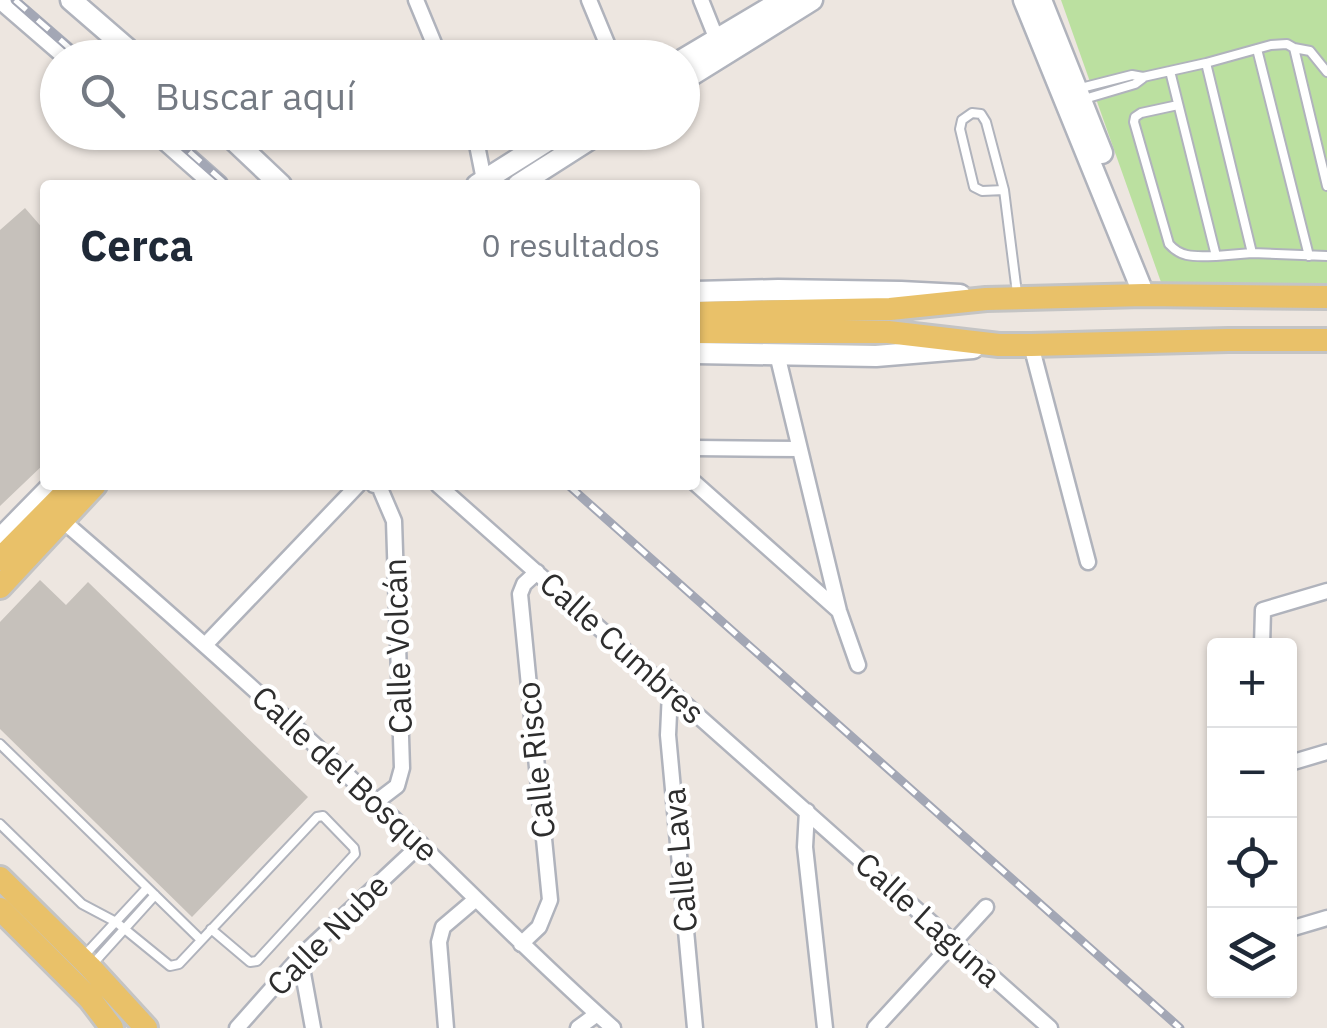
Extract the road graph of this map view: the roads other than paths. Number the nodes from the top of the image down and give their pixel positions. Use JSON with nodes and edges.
{"nodes":[{"id":1,"x":3,"y":0,"type":"edge"},
{"id":2,"x":71,"y":0,"type":"edge"},
{"id":3,"x":416,"y":0,"type":"edge"},
{"id":4,"x":589,"y":0,"type":"edge"},
{"id":5,"x":701,"y":0,"type":"edge"},
{"id":6,"x":783,"y":0,"type":"edge"},
{"id":7,"x":812,"y":0,"type":"edge"},
{"id":8,"x":1024,"y":0,"type":"edge"},
{"id":9,"x":1042,"y":0,"type":"edge"},
{"id":10,"x":49,"y":40,"type":"edge"},
{"id":11,"x":117,"y":40,"type":"edge"},
{"id":12,"x":433,"y":40,"type":"edge"},
{"id":13,"x":605,"y":40,"type":"edge"},
{"id":14,"x":717,"y":40,"type":"junction"},
{"id":15,"x":1257,"y":48,"type":"junction"},
{"id":16,"x":1294,"y":48,"type":"junction"},
{"id":17,"x":700,"y":50,"type":"edge"},
{"id":18,"x":1206,"y":63,"type":"junction"},
{"id":19,"x":700,"y":70,"type":"edge"},
{"id":20,"x":1170,"y":71,"type":"junction"},
{"id":21,"x":1327,"y":72,"type":"edge"},
{"id":22,"x":1075,"y":98,"type":"junction"},
{"id":23,"x":1178,"y":104,"type":"junction"},
{"id":24,"x":177,"y":150,"type":"edge"},
{"id":25,"x":244,"y":150,"type":"edge"},
{"id":26,"x":476,"y":150,"type":"edge"},
{"id":27,"x":484,"y":150,"type":"edge"},
{"id":28,"x":542,"y":150,"type":"edge"},
{"id":29,"x":567,"y":150,"type":"edge"},
{"id":30,"x":211,"y":180,"type":"edge"},
{"id":31,"x":275,"y":180,"type":"edge"},
{"id":32,"x":480,"y":180,"type":"edge"},
{"id":33,"x":511,"y":180,"type":"edge"},
{"id":34,"x":1327,"y":186,"type":"edge"},
{"id":35,"x":1004,"y":190,"type":"junction"},
{"id":36,"x":1252,"y":253,"type":"junction"},
{"id":37,"x":1216,"y":256,"type":"junction"},
{"id":38,"x":1309,"y":256,"type":"junction"},
{"id":39,"x":1327,"y":256,"type":"edge"},
{"id":40,"x":700,"y":292,"type":"edge"},
{"id":41,"x":1150,"y":295,"type":"junction"},
{"id":42,"x":1327,"y":296,"type":"edge"},
{"id":43,"x":986,"y":299,"type":"junction"},
{"id":44,"x":1018,"y":299,"type":"junction"},
{"id":45,"x":700,"y":313,"type":"edge"},
{"id":46,"x":889,"y":321,"type":"junction"},
{"id":47,"x":700,"y":332,"type":"edge"},
{"id":48,"x":1327,"y":340,"type":"edge"},
{"id":49,"x":999,"y":345,"type":"junction"},
{"id":50,"x":1031,"y":345,"type":"junction"},
{"id":51,"x":700,"y":353,"type":"edge"},
{"id":52,"x":777,"y":354,"type":"junction"},
{"id":53,"x":700,"y":448,"type":"edge"},
{"id":54,"x":800,"y":449,"type":"junction"},
{"id":55,"x":700,"y":487,"type":"edge"},
{"id":56,"x":48,"y":490,"type":"edge"},
{"id":57,"x":68,"y":490,"type":"edge"},
{"id":58,"x":90,"y":490,"type":"edge"},
{"id":59,"x":104,"y":490,"type":"edge"},
{"id":60,"x":353,"y":490,"type":"edge"},
{"id":61,"x":381,"y":490,"type":"edge"},
{"id":62,"x":444,"y":490,"type":"edge"},
{"id":63,"x":70,"y":527,"type":"junction"},
{"id":64,"x":0,"y":539,"type":"edge"},
{"id":65,"x":0,"y":559,"type":"edge"},
{"id":66,"x":1088,"y":562,"type":"dead end"},
{"id":67,"x":537,"y":572,"type":"junction"},
{"id":68,"x":0,"y":590,"type":"edge"},
{"id":69,"x":1327,"y":591,"type":"edge"},
{"id":70,"x":839,"y":611,"type":"junction"},
{"id":71,"x":1262,"y":638,"type":"edge"},
{"id":72,"x":206,"y":644,"type":"junction"},
{"id":73,"x":858,"y":665,"type":"dead end"},
{"id":74,"x":670,"y":692,"type":"junction"},
{"id":75,"x":0,"y":744,"type":"edge"},
{"id":76,"x":1327,"y":752,"type":"edge"},
{"id":77,"x":1297,"y":761,"type":"edge"},
{"id":78,"x":376,"y":802,"type":"junction"},
{"id":79,"x":807,"y":811,"type":"junction"},
{"id":80,"x":0,"y":824,"type":"edge"},
{"id":81,"x":421,"y":844,"type":"junction"},
{"id":82,"x":0,"y":878,"type":"edge"},
{"id":83,"x":151,"y":892,"type":"junction"},
{"id":84,"x":476,"y":899,"type":"junction"},
{"id":85,"x":986,"y":906,"type":"dead end"},
{"id":86,"x":0,"y":909,"type":"edge"},
{"id":87,"x":1327,"y":918,"type":"edge"},
{"id":88,"x":120,"y":925,"type":"junction"},
{"id":89,"x":1297,"y":928,"type":"edge"},
{"id":90,"x":211,"y":930,"type":"junction"},
{"id":91,"x":202,"y":940,"type":"junction"},
{"id":92,"x":954,"y":942,"type":"junction"},
{"id":93,"x":520,"y":944,"type":"junction"},
{"id":94,"x":300,"y":957,"type":"junction"},
{"id":95,"x":86,"y":962,"type":"junction"},
{"id":96,"x":597,"y":1014,"type":"junction"},
{"id":97,"x":1035,"y":1014,"type":"junction"},
{"id":98,"x":112,"y":1028,"type":"edge"},
{"id":99,"x":146,"y":1028,"type":"edge"},
{"id":100,"x":237,"y":1028,"type":"edge"},
{"id":101,"x":313,"y":1028,"type":"edge"},
{"id":102,"x":446,"y":1028,"type":"edge"},
{"id":103,"x":578,"y":1028,"type":"edge"},
{"id":104,"x":613,"y":1028,"type":"edge"},
{"id":105,"x":695,"y":1028,"type":"edge"},
{"id":106,"x":825,"y":1028,"type":"edge"},
{"id":107,"x":875,"y":1028,"type":"edge"},
{"id":108,"x":1022,"y":1028,"type":"edge"},
{"id":109,"x":1050,"y":1028,"type":"edge"}],
"edges":[{"from":1,"to":10,"type":"main road"},
{"from":2,"to":11,"type":"main road"},
{"from":3,"to":12,"type":"street"},
{"from":4,"to":13,"type":"street"},
{"from":5,"to":14,"type":"street"},
{"from":6,"to":14,"type":"main road"},
{"from":7,"to":19,"type":"main road"},
{"from":8,"to":22,"type":"main road"},
{"from":9,"to":22,"type":"main road"},
{"from":14,"to":17,"type":"main road"},
{"from":15,"to":16,"type":"lane"},
{"from":15,"to":18,"type":"lane"},
{"from":15,"to":38,"type":"lane"},
{"from":16,"to":21,"type":"lane"},
{"from":16,"to":34,"type":"lane"},
{"from":18,"to":20,"type":"lane"},
{"from":18,"to":36,"type":"lane"},
{"from":20,"to":22,"type":"lane"},
{"from":20,"to":23,"type":"lane"},
{"from":22,"to":41,"type":"main road"},
{"from":23,"to":37,"type":"lane"},
{"from":23,"to":37,"type":"lane"},
{"from":24,"to":30,"type":"main road"},
{"from":25,"to":31,"type":"main road"},
{"from":26,"to":32,"type":"street"},
{"from":27,"to":33,"type":"street"},
{"from":28,"to":33,"type":"main road"},
{"from":29,"to":33,"type":"main road"},
{"from":35,"to":35,"type":"lane"},
{"from":35,"to":44,"type":"lane"},
{"from":36,"to":37,"type":"lane"},
{"from":36,"to":38,"type":"lane"},
{"from":38,"to":39,"type":"lane"},
{"from":40,"to":43,"type":"main road"},
{"from":41,"to":42,"type":"main road"},
{"from":41,"to":44,"type":"main road"},
{"from":43,"to":44,"type":"main road"},
{"from":43,"to":46,"type":"main road"},
{"from":45,"to":46,"type":"main road"},
{"from":46,"to":47,"type":"main road"},
{"from":46,"to":49,"type":"main road"},
{"from":48,"to":50,"type":"main road"},
{"from":49,"to":50,"type":"main road"},
{"from":49,"to":52,"type":"main road"},
{"from":50,"to":66,"type":"street"},
{"from":51,"to":52,"type":"main road"},
{"from":52,"to":54,"type":"street"},
{"from":53,"to":54,"type":"street"},
{"from":54,"to":70,"type":"street"},
{"from":55,"to":70,"type":"street"},
{"from":56,"to":64,"type":"main road"},
{"from":57,"to":65,"type":"main road"},
{"from":58,"to":68,"type":"main road"},
{"from":59,"to":63,"type":"main road"},
{"from":60,"to":72,"type":"street"},
{"from":61,"to":78,"type":"street","name":"Calle Volcán"},
{"from":62,"to":67,"type":"street","name":"Calle Cumbres"},
{"from":63,"to":68,"type":"main road"},
{"from":63,"to":72,"type":"street","name":"Calle del Bosque"},
{"from":67,"to":74,"type":"street","name":"Calle Cumbres"},
{"from":67,"to":93,"type":"street","name":"Calle Risco"},
{"from":69,"to":71,"type":"street"},
{"from":70,"to":73,"type":"street"},
{"from":72,"to":78,"type":"street","name":"Calle del Bosque"},
{"from":74,"to":79,"type":"street","name":"Calle Cumbres"},
{"from":74,"to":105,"type":"street","name":"Calle Lava"},
{"from":75,"to":83,"type":"lane"},
{"from":76,"to":77,"type":"street"},
{"from":78,"to":81,"type":"street","name":"Calle del Bosque"},
{"from":79,"to":92,"type":"street","name":"Calle Laguna"},
{"from":79,"to":106,"type":"street"},
{"from":80,"to":88,"type":"lane"},
{"from":81,"to":84,"type":"street","name":"Calle del Bosque"},
{"from":81,"to":94,"type":"street","name":"Calle Nube"},
{"from":82,"to":95,"type":"main road"},
{"from":83,"to":88,"type":"lane"},
{"from":83,"to":91,"type":"lane"},
{"from":84,"to":93,"type":"street","name":"Calle del Bosque"},
{"from":84,"to":102,"type":"street"},
{"from":85,"to":92,"type":"street"},
{"from":86,"to":98,"type":"main road"},
{"from":87,"to":89,"type":"street"},
{"from":88,"to":91,"type":"lane"},
{"from":88,"to":95,"type":"lane"},
{"from":90,"to":90,"type":"lane"},
{"from":90,"to":91,"type":"lane"},
{"from":92,"to":97,"type":"street","name":"Calle Laguna"},
{"from":92,"to":107,"type":"street"},
{"from":93,"to":96,"type":"street","name":"Calle del Bosque"},
{"from":94,"to":100,"type":"street","name":"Calle Nube"},
{"from":94,"to":101,"type":"street"},
{"from":95,"to":99,"type":"main road"},
{"from":96,"to":103,"type":"street"},
{"from":96,"to":104,"type":"street","name":"Calle del Bosque"},
{"from":97,"to":108,"type":"street"},
{"from":97,"to":109,"type":"street","name":"Calle Laguna"}]}
